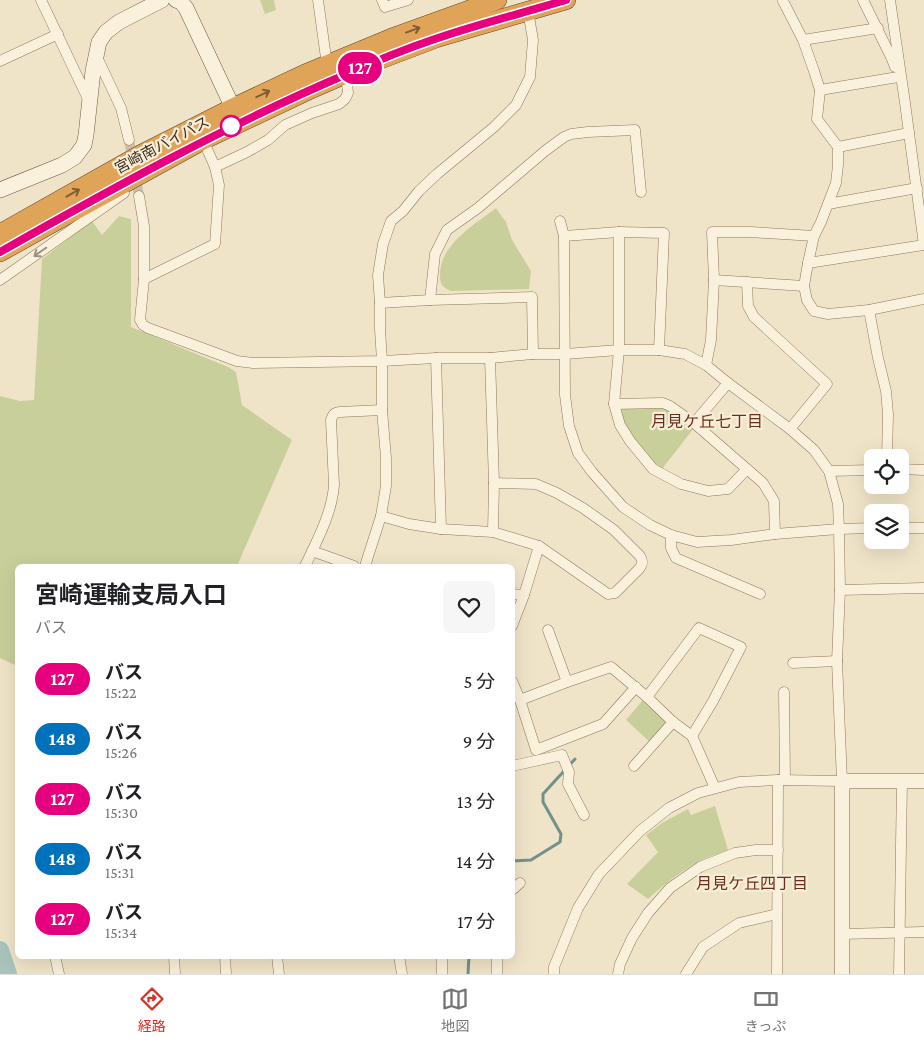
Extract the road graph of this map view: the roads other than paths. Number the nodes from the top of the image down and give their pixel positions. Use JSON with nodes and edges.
{"nodes":[{"id":1,"x":42,"y":0,"type":"edge"},
{"id":2,"x":162,"y":0,"type":"edge"},
{"id":3,"x":176,"y":0,"type":"edge"},
{"id":4,"x":318,"y":0,"type":"edge"},
{"id":5,"x":382,"y":0,"type":"edge"},
{"id":6,"x":408,"y":0,"type":"edge"},
{"id":7,"x":497,"y":0,"type":"edge"},
{"id":8,"x":566,"y":0,"type":"edge"},
{"id":9,"x":864,"y":0,"type":"edge"},
{"id":10,"x":890,"y":0,"type":"edge"},
{"id":11,"x":783,"y":1,"type":"edge"},
{"id":12,"x":528,"y":12,"type":"junction"},
{"id":13,"x":878,"y":28,"type":"junction"},
{"id":14,"x":58,"y":34,"type":"junction"},
{"id":15,"x":803,"y":40,"type":"junction"},
{"id":16,"x":96,"y":54,"type":"junction"},
{"id":17,"x":0,"y":61,"type":"edge"},
{"id":18,"x":327,"y":65,"type":"junction"},
{"id":19,"x":898,"y":77,"type":"junction"},
{"id":20,"x":820,"y":90,"type":"junction"},
{"id":21,"x":902,"y":90,"type":"junction"},
{"id":22,"x":90,"y":102,"type":"junction"},
{"id":23,"x":232,"y":108,"type":"junction"},
{"id":24,"x":287,"y":112,"type":"junction"},
{"id":25,"x":909,"y":133,"type":"junction"},
{"id":26,"x":129,"y":140,"type":"tunnel mouth"},
{"id":27,"x":203,"y":140,"type":"junction"},
{"id":28,"x":838,"y":147,"type":"junction"},
{"id":29,"x":164,"y":161,"type":"junction"},
{"id":30,"x":215,"y":166,"type":"junction"},
{"id":31,"x":917,"y":188,"type":"junction"},
{"id":32,"x":0,"y":190,"type":"edge"},
{"id":33,"x":640,"y":192,"type":"dead end"},
{"id":34,"x":139,"y":196,"type":"tunnel mouth"},
{"id":35,"x":922,"y":202,"type":"edge"},
{"id":36,"x":828,"y":204,"type":"junction"},
{"id":37,"x":40,"y":211,"type":"junction"},
{"id":38,"x":61,"y":218,"type":"junction"},
{"id":39,"x":560,"y":221,"type":"dead end"},
{"id":40,"x":0,"y":224,"type":"edge"},
{"id":41,"x":619,"y":232,"type":"junction"},
{"id":42,"x":0,"y":234,"type":"edge"},
{"id":43,"x":564,"y":236,"type":"junction"},
{"id":44,"x":814,"y":236,"type":"junction"},
{"id":45,"x":924,"y":245,"type":"edge"},
{"id":46,"x":0,"y":252,"type":"edge"},
{"id":47,"x":808,"y":263,"type":"junction"},
{"id":48,"x":0,"y":264,"type":"edge"},
{"id":49,"x":144,"y":279,"type":"junction"},
{"id":50,"x":0,"y":280,"type":"edge"},
{"id":51,"x":714,"y":280,"type":"junction"},
{"id":52,"x":747,"y":282,"type":"junction"},
{"id":53,"x":804,"y":286,"type":"junction"},
{"id":54,"x":924,"y":299,"type":"edge"},
{"id":55,"x":430,"y":300,"type":"junction"},
{"id":56,"x":380,"y":303,"type":"junction"},
{"id":57,"x":869,"y":310,"type":"junction"},
{"id":58,"x":619,"y":350,"type":"junction"},
{"id":59,"x":659,"y":350,"type":"junction"},
{"id":60,"x":533,"y":354,"type":"junction"},
{"id":61,"x":564,"y":354,"type":"junction"},
{"id":62,"x":436,"y":358,"type":"junction"},
{"id":63,"x":490,"y":358,"type":"junction"},
{"id":64,"x":382,"y":361,"type":"junction"},
{"id":65,"x":706,"y":366,"type":"junction"},
{"id":66,"x":728,"y":383,"type":"junction"},
{"id":67,"x":614,"y":404,"type":"junction"},
{"id":68,"x":382,"y":410,"type":"junction"},
{"id":69,"x":694,"y":423,"type":"junction"},
{"id":70,"x":790,"y":429,"type":"junction"},
{"id":71,"x":887,"y":449,"type":"edge"},
{"id":72,"x":747,"y":469,"type":"junction"},
{"id":73,"x":864,"y":470,"type":"edge"},
{"id":74,"x":909,"y":470,"type":"edge"},
{"id":75,"x":924,"y":470,"type":"edge"},
{"id":76,"x":829,"y":471,"type":"junction"},
{"id":77,"x":494,"y":483,"type":"junction"},
{"id":78,"x":381,"y":516,"type":"junction"},
{"id":79,"x":864,"y":528,"type":"edge"},
{"id":80,"x":909,"y":528,"type":"edge"},
{"id":81,"x":924,"y":528,"type":"edge"},
{"id":82,"x":441,"y":529,"type":"junction"},
{"id":83,"x":839,"y":529,"type":"junction"},
{"id":84,"x":493,"y":532,"type":"junction"},
{"id":85,"x":775,"y":534,"type":"junction"},
{"id":86,"x":671,"y":535,"type":"junction"},
{"id":87,"x":539,"y":546,"type":"junction"},
{"id":88,"x":312,"y":551,"type":"junction"},
{"id":89,"x":306,"y":564,"type":"edge"},
{"id":90,"x":348,"y":564,"type":"edge"},
{"id":91,"x":366,"y":564,"type":"edge"},
{"id":92,"x":924,"y":588,"type":"edge"},
{"id":93,"x":840,"y":590,"type":"junction"},
{"id":94,"x":515,"y":594,"type":"edge"},
{"id":95,"x":760,"y":594,"type":"dead end"},
{"id":96,"x":524,"y":595,"type":"junction"},
{"id":97,"x":515,"y":618,"type":"edge"},
{"id":98,"x":548,"y":630,"type":"dead end"},
{"id":99,"x":837,"y":661,"type":"junction"},
{"id":100,"x":793,"y":663,"type":"dead end"},
{"id":101,"x":567,"y":682,"type":"junction"},
{"id":102,"x":636,"y":687,"type":"junction"},
{"id":103,"x":515,"y":688,"type":"edge"},
{"id":104,"x":784,"y":692,"type":"dead end"},
{"id":105,"x":648,"y":697,"type":"junction"},
{"id":106,"x":520,"y":700,"type":"junction"},
{"id":107,"x":673,"y":722,"type":"junction"},
{"id":108,"x":692,"y":736,"type":"junction"},
{"id":109,"x":515,"y":766,"type":"edge"},
{"id":110,"x":634,"y":766,"type":"dead end"},
{"id":111,"x":782,"y":780,"type":"junction"},
{"id":112,"x":842,"y":781,"type":"junction"},
{"id":113,"x":902,"y":781,"type":"junction"},
{"id":114,"x":924,"y":781,"type":"edge"},
{"id":115,"x":715,"y":788,"type":"junction"},
{"id":116,"x":584,"y":815,"type":"dead end"},
{"id":117,"x":778,"y":850,"type":"junction"},
{"id":118,"x":777,"y":914,"type":"junction"},
{"id":119,"x":900,"y":932,"type":"junction"},
{"id":120,"x":924,"y":932,"type":"edge"},
{"id":121,"x":842,"y":934,"type":"junction"},
{"id":122,"x":56,"y":959,"type":"edge"},
{"id":123,"x":174,"y":959,"type":"edge"},
{"id":124,"x":225,"y":959,"type":"edge"},
{"id":125,"x":277,"y":959,"type":"edge"},
{"id":126,"x":400,"y":959,"type":"edge"},
{"id":127,"x":442,"y":959,"type":"edge"},
{"id":128,"x":497,"y":959,"type":"edge"},
{"id":129,"x":59,"y":974,"type":"edge"},
{"id":130,"x":175,"y":974,"type":"edge"},
{"id":131,"x":226,"y":974,"type":"edge"},
{"id":132,"x":278,"y":974,"type":"edge"},
{"id":133,"x":402,"y":974,"type":"edge"},
{"id":134,"x":442,"y":974,"type":"edge"},
{"id":135,"x":496,"y":974,"type":"edge"},
{"id":136,"x":554,"y":974,"type":"edge"},
{"id":137,"x":618,"y":974,"type":"edge"},
{"id":138,"x":686,"y":974,"type":"edge"},
{"id":139,"x":777,"y":974,"type":"edge"},
{"id":140,"x":842,"y":974,"type":"edge"},
{"id":141,"x":900,"y":974,"type":"edge"}],
"edges":[{"from":1,"to":14,"type":"street"},
{"from":2,"to":16,"type":"street"},
{"from":3,"to":23,"type":"street"},
{"from":4,"to":18,"type":"street"},
{"from":5,"to":6,"type":"street"},
{"from":18,"to":7,"type":"highway","name":"宮崎南バイパス","one_way":true},
{"from":8,"to":12,"type":"highway","name":"宮崎南バイパス"},
{"from":9,"to":13,"type":"street"},
{"from":10,"to":21,"type":"street"},
{"from":11,"to":15,"type":"street"},
{"from":12,"to":24,"type":"highway","name":"宮崎南バイパス"},
{"from":12,"to":56,"type":"street"},
{"from":13,"to":15,"type":"street"},
{"from":13,"to":19,"type":"street"},
{"from":14,"to":17,"type":"street"},
{"from":14,"to":22,"type":"street"},
{"from":15,"to":20,"type":"street"},
{"from":16,"to":22,"type":"street"},
{"from":16,"to":26,"type":"street"},
{"from":23,"to":18,"type":"highway","name":"宮崎南バイパス","one_way":true},
{"from":19,"to":20,"type":"street"},
{"from":19,"to":21,"type":"street"},
{"from":20,"to":28,"type":"street"},
{"from":21,"to":25,"type":"street"},
{"from":22,"to":32,"type":"street"},
{"from":37,"to":23,"type":"highway","name":"宮崎南バイパス","one_way":true},
{"from":24,"to":27,"type":"highway","name":"宮崎南バイパス"},
{"from":24,"to":30,"type":"street"},
{"from":25,"to":28,"type":"street"},
{"from":25,"to":31,"type":"street"},
{"from":27,"to":29,"type":"highway","name":"宮崎南バイパス"},
{"from":27,"to":30,"type":"street"},
{"from":28,"to":36,"type":"street"},
{"from":29,"to":38,"type":"highway","name":"宮崎南バイパス"},
{"from":29,"to":50,"type":"street","one_way":true},
{"from":30,"to":49,"type":"street"},
{"from":31,"to":35,"type":"street"},
{"from":31,"to":36,"type":"street"},
{"from":33,"to":55,"type":"street"},
{"from":34,"to":49,"type":"street"},
{"from":35,"to":45,"type":"street"},
{"from":36,"to":44,"type":"street"},
{"from":37,"to":40,"type":"highway"},
{"from":37,"to":42,"type":"highway","name":"宮崎南バイパス"},
{"from":38,"to":46,"type":"highway","name":"宮崎南バイパス"},
{"from":38,"to":48,"type":"highway"},
{"from":39,"to":43,"type":"street"},
{"from":41,"to":43,"type":"street"},
{"from":41,"to":58,"type":"street"},
{"from":41,"to":59,"type":"street"},
{"from":43,"to":61,"type":"street"},
{"from":44,"to":47,"type":"street"},
{"from":44,"to":51,"type":"street"},
{"from":45,"to":47,"type":"street"},
{"from":47,"to":53,"type":"street"},
{"from":49,"to":64,"type":"street"},
{"from":51,"to":52,"type":"street"},
{"from":51,"to":65,"type":"street"},
{"from":52,"to":53,"type":"street"},
{"from":52,"to":70,"type":"street"},
{"from":53,"to":57,"type":"street"},
{"from":54,"to":57,"type":"street"},
{"from":55,"to":56,"type":"street"},
{"from":55,"to":60,"type":"street"},
{"from":56,"to":64,"type":"street"},
{"from":57,"to":71,"type":"street"},
{"from":58,"to":59,"type":"street"},
{"from":58,"to":61,"type":"street"},
{"from":58,"to":67,"type":"street"},
{"from":59,"to":65,"type":"street"},
{"from":60,"to":61,"type":"street"},
{"from":60,"to":63,"type":"street"},
{"from":61,"to":86,"type":"street"},
{"from":62,"to":63,"type":"street"},
{"from":62,"to":64,"type":"street"},
{"from":62,"to":82,"type":"street"},
{"from":63,"to":77,"type":"street"},
{"from":64,"to":68,"type":"street"},
{"from":65,"to":66,"type":"street"},
{"from":66,"to":69,"type":"street"},
{"from":66,"to":70,"type":"street"},
{"from":67,"to":69,"type":"street"},
{"from":67,"to":72,"type":"street"},
{"from":68,"to":78,"type":"street"},
{"from":68,"to":88,"type":"street"},
{"from":69,"to":72,"type":"street"},
{"from":70,"to":76,"type":"street"},
{"from":72,"to":85,"type":"street"},
{"from":73,"to":76,"type":"street"},
{"from":74,"to":75,"type":"street"},
{"from":76,"to":83,"type":"street"},
{"from":77,"to":84,"type":"street"},
{"from":77,"to":87,"type":"street"},
{"from":78,"to":82,"type":"street"},
{"from":78,"to":91,"type":"street"},
{"from":79,"to":83,"type":"street"},
{"from":80,"to":81,"type":"street"},
{"from":82,"to":84,"type":"street"},
{"from":83,"to":85,"type":"street"},
{"from":83,"to":93,"type":"street"},
{"from":84,"to":87,"type":"street"},
{"from":85,"to":86,"type":"street"},
{"from":86,"to":95,"type":"street"},
{"from":87,"to":96,"type":"street"},
{"from":88,"to":89,"type":"street"},
{"from":88,"to":90,"type":"street"},
{"from":92,"to":93,"type":"street"},
{"from":93,"to":99,"type":"street"},
{"from":94,"to":96,"type":"street"},
{"from":96,"to":97,"type":"street"},
{"from":98,"to":101,"type":"street"},
{"from":99,"to":100,"type":"street"},
{"from":99,"to":112,"type":"street"},
{"from":101,"to":102,"type":"street"},
{"from":101,"to":106,"type":"street"},
{"from":102,"to":105,"type":"street"},
{"from":102,"to":106,"type":"street"},
{"from":103,"to":106,"type":"street"},
{"from":104,"to":111,"type":"street"},
{"from":105,"to":107,"type":"street"},
{"from":105,"to":108,"type":"street"},
{"from":107,"to":108,"type":"street"},
{"from":107,"to":110,"type":"street"},
{"from":108,"to":115,"type":"street"},
{"from":109,"to":116,"type":"street"},
{"from":111,"to":112,"type":"street"},
{"from":111,"to":115,"type":"street"},
{"from":111,"to":117,"type":"street"},
{"from":112,"to":113,"type":"street"},
{"from":112,"to":121,"type":"street"},
{"from":113,"to":114,"type":"street"},
{"from":113,"to":119,"type":"street"},
{"from":115,"to":136,"type":"street"},
{"from":117,"to":118,"type":"street"},
{"from":117,"to":137,"type":"street"},
{"from":118,"to":138,"type":"street"},
{"from":118,"to":139,"type":"street"},
{"from":119,"to":120,"type":"street"},
{"from":119,"to":121,"type":"street"},
{"from":119,"to":141,"type":"street"},
{"from":121,"to":140,"type":"street"},
{"from":122,"to":129,"type":"street"},
{"from":123,"to":130,"type":"street"},
{"from":124,"to":131,"type":"street"},
{"from":125,"to":132,"type":"street"},
{"from":126,"to":133,"type":"street"},
{"from":127,"to":134,"type":"street"},
{"from":128,"to":135,"type":"street"}]}
